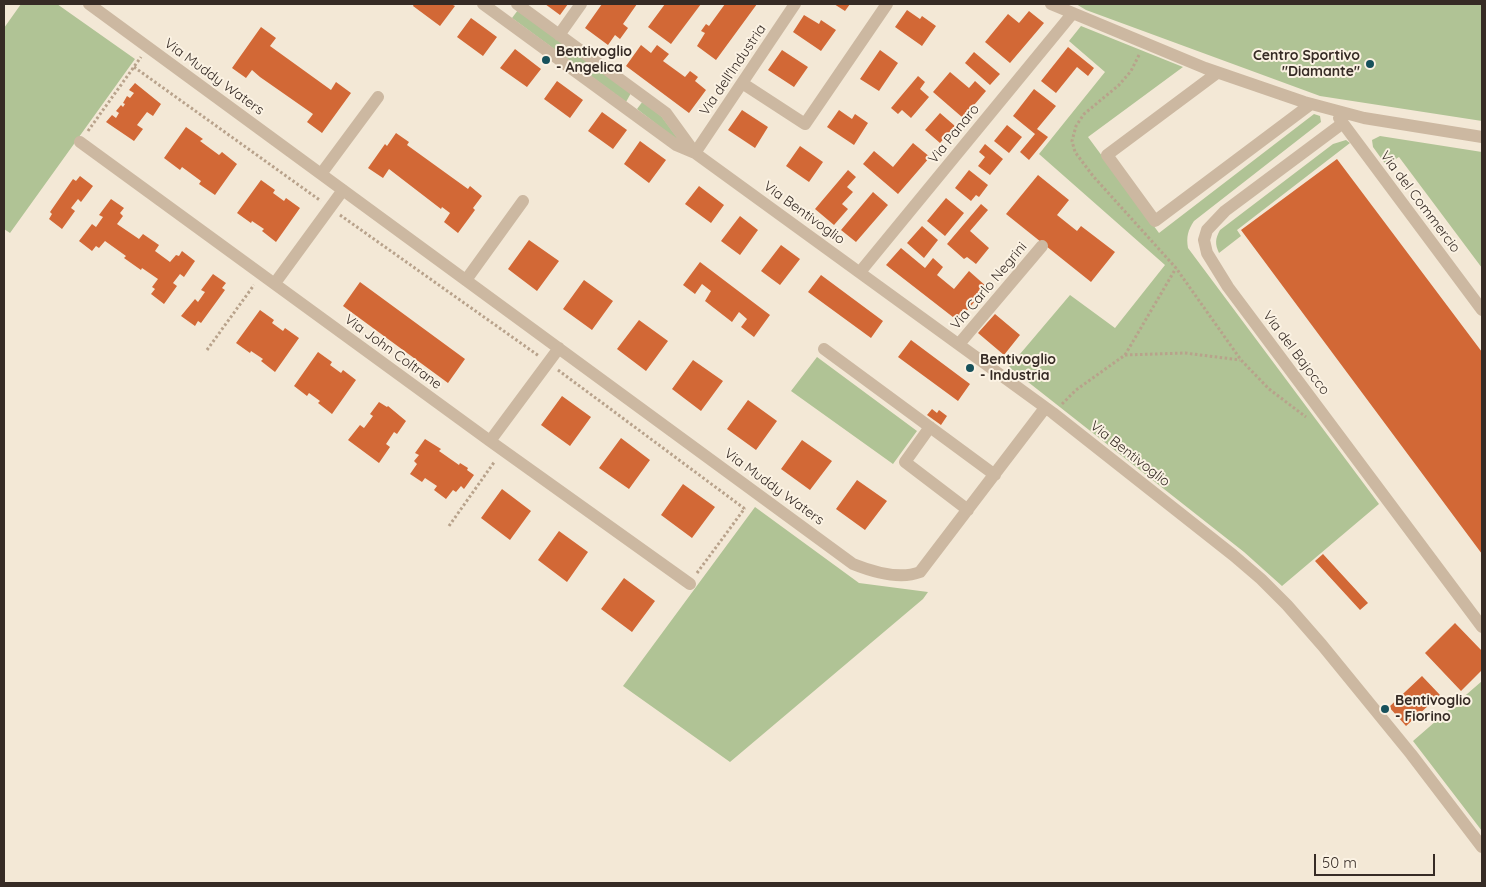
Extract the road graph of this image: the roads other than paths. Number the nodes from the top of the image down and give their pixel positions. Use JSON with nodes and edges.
{"nodes":[{"id":1,"x":88,"y":4,"type":"edge"},
{"id":2,"x":483,"y":4,"type":"edge"},
{"id":3,"x":517,"y":4,"type":"edge"},
{"id":4,"x":581,"y":4,"type":"edge"},
{"id":5,"x":795,"y":4,"type":"edge"},
{"id":6,"x":887,"y":4,"type":"edge"},
{"id":7,"x":1051,"y":4,"type":"edge"},
{"id":8,"x":1072,"y":14,"type":"junction"},
{"id":9,"x":559,"y":35,"type":"junction"},
{"id":10,"x":1217,"y":73,"type":"junction"},
{"id":11,"x":742,"y":83,"type":"junction"},
{"id":12,"x":378,"y":97,"type":"dead end"},
{"id":13,"x":1310,"y":104,"type":"junction"},
{"id":14,"x":1334,"y":111,"type":"junction"},
{"id":15,"x":1342,"y":123,"type":"junction"},
{"id":16,"x":1482,"y":137,"type":"edge"},
{"id":17,"x":80,"y":142,"type":"road end"},
{"id":18,"x":695,"y":153,"type":"junction"},
{"id":19,"x":321,"y":174,"type":"junction"},
{"id":20,"x":344,"y":190,"type":"junction"},
{"id":21,"x":523,"y":201,"type":"dead end"},
{"id":22,"x":1042,"y":246,"type":"dead end"},
{"id":23,"x":860,"y":272,"type":"junction"},
{"id":24,"x":466,"y":280,"type":"junction"},
{"id":25,"x":275,"y":284,"type":"junction"},
{"id":26,"x":1482,"y":310,"type":"edge"},
{"id":27,"x":959,"y":344,"type":"junction"},
{"id":28,"x":559,"y":348,"type":"junction"},
{"id":29,"x":824,"y":348,"type":"dead end"},
{"id":30,"x":1049,"y":410,"type":"junction"},
{"id":31,"x":930,"y":427,"type":"junction"},
{"id":32,"x":490,"y":441,"type":"junction"},
{"id":33,"x":995,"y":475,"type":"junction"},
{"id":34,"x":968,"y":510,"type":"junction"},
{"id":35,"x":690,"y":584,"type":"road end"},
{"id":36,"x":1482,"y":627,"type":"edge"},
{"id":37,"x":1482,"y":847,"type":"edge"}],
"edges":[{"from":1,"to":19,"type":"street","name":"Via Muddy Waters"},
{"from":2,"to":18,"type":"street","name":"Via Bentivoglio"},
{"from":3,"to":9,"type":"street","name":"Via Bentivoglio"},
{"from":4,"to":9,"type":"street"},
{"from":5,"to":11,"type":"street","name":"Via dell'Industria"},
{"from":6,"to":11,"type":"street"},
{"from":7,"to":8,"type":"street"},
{"from":8,"to":10,"type":"street"},
{"from":8,"to":23,"type":"street","name":"Via Panaro"},
{"from":9,"to":18,"type":"street","name":"Via Bentivoglio"},
{"from":10,"to":13,"type":"street"},
{"from":10,"to":13,"type":"street"},
{"from":11,"to":18,"type":"street","name":"Via dell'Industria"},
{"from":12,"to":19,"type":"street"},
{"from":13,"to":14,"type":"street"},
{"from":14,"to":15,"type":"street","name":"Via del Commercio"},
{"from":14,"to":16,"type":"street"},
{"from":15,"to":26,"type":"street","name":"Via del Commercio"},
{"from":15,"to":36,"type":"street","name":"Via del Bajocco"},
{"from":17,"to":25,"type":"street","name":"Via John Coltrane"},
{"from":18,"to":23,"type":"street","name":"Via Bentivoglio"},
{"from":19,"to":20,"type":"street","name":"Via Muddy Waters"},
{"from":20,"to":24,"type":"street","name":"Via Muddy Waters"},
{"from":20,"to":25,"type":"street"},
{"from":21,"to":24,"type":"street"},
{"from":22,"to":27,"type":"street","name":"Via Carlo Negrini"},
{"from":23,"to":27,"type":"street","name":"Via Bentivoglio"},
{"from":24,"to":28,"type":"street","name":"Via Muddy Waters"},
{"from":25,"to":32,"type":"street","name":"Via John Coltrane"},
{"from":27,"to":30,"type":"street","name":"Via Bentivoglio"},
{"from":28,"to":32,"type":"street"},
{"from":28,"to":34,"type":"street","name":"Via Muddy Waters"},
{"from":29,"to":31,"type":"street"},
{"from":30,"to":33,"type":"street","name":"Via Muddy Waters"},
{"from":30,"to":37,"type":"street","name":"Via Bentivoglio"},
{"from":31,"to":33,"type":"street"},
{"from":31,"to":34,"type":"street"},
{"from":32,"to":35,"type":"street","name":"Via John Coltrane"},
{"from":33,"to":34,"type":"street","name":"Via Muddy Waters"}]}
